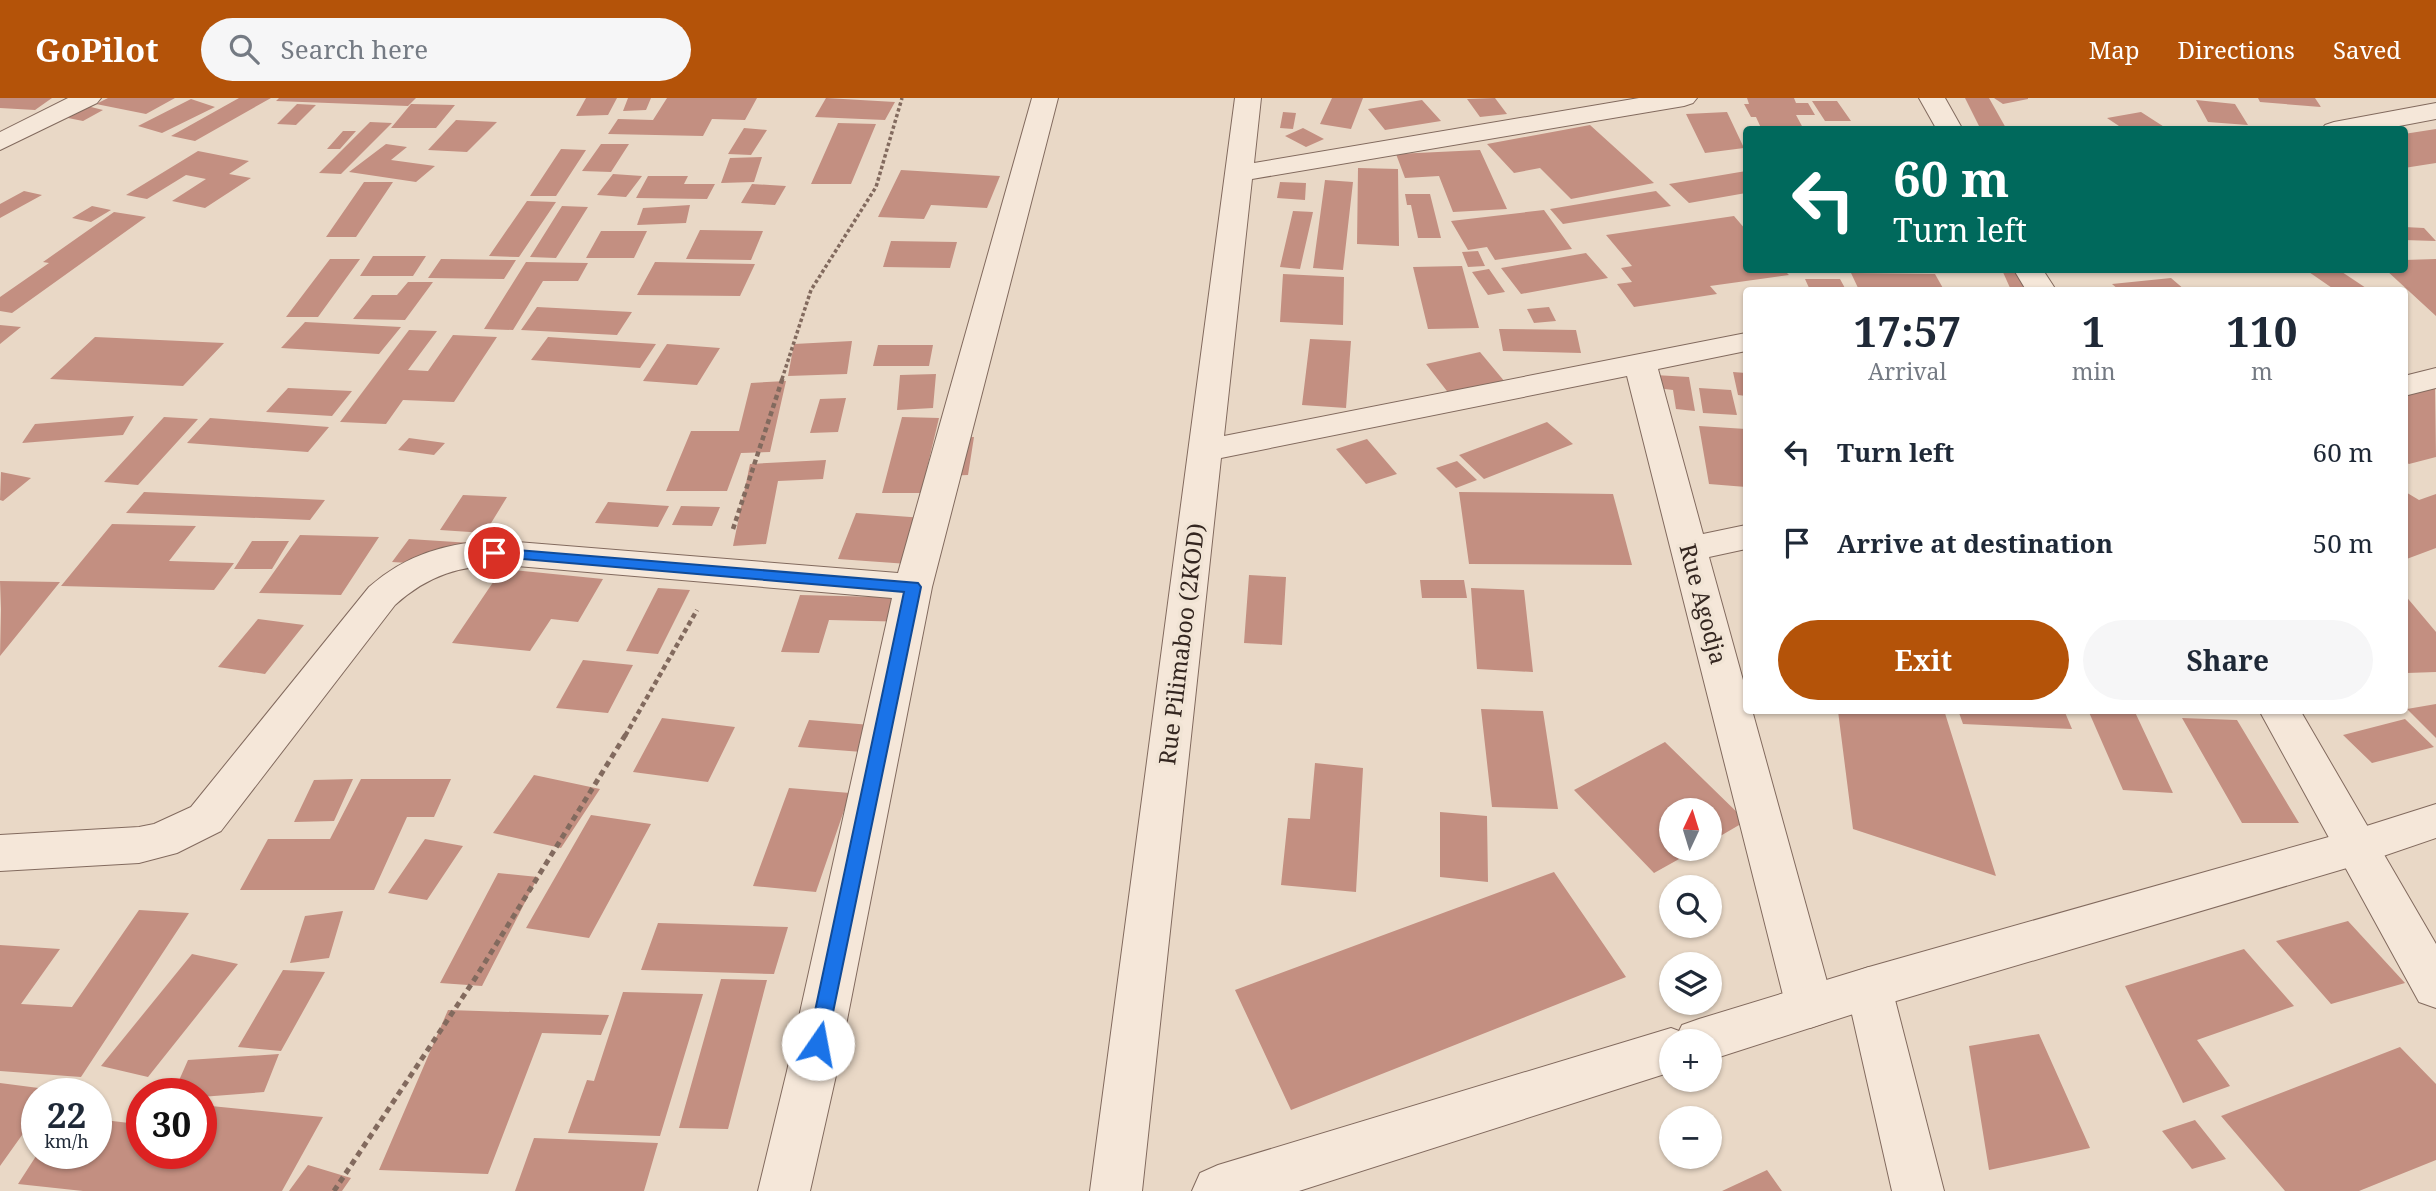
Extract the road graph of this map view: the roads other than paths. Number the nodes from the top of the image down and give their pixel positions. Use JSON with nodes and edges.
{"nodes":[{"id":1,"x":88,"y":98,"type":"edge"},
{"id":2,"x":1045,"y":98,"type":"edge"},
{"id":3,"x":1248,"y":98,"type":"edge"},
{"id":4,"x":1684,"y":98,"type":"edge"},
{"id":5,"x":1932,"y":98,"type":"edge"},
{"id":6,"x":2436,"y":111,"type":"edge"},
{"id":7,"x":1948,"y":126,"type":"edge"},
{"id":8,"x":2355,"y":126,"type":"edge"},
{"id":9,"x":0,"y":142,"type":"edge"},
{"id":10,"x":1239,"y":173,"type":"junction"},
{"id":11,"x":1743,"y":343,"type":"edge"},
{"id":12,"x":1640,"y":363,"type":"junction"},
{"id":13,"x":2436,"y":378,"type":"edge"},
{"id":14,"x":2408,"y":385,"type":"edge"},
{"id":15,"x":1205,"y":451,"type":"junction"},
{"id":16,"x":1743,"y":538,"type":"edge"},
{"id":17,"x":1689,"y":549,"type":"junction"},
{"id":18,"x":913,"y":587,"type":"junction"},
{"id":19,"x":2281,"y":714,"type":"edge"},
{"id":20,"x":2436,"y":821,"type":"edge"},
{"id":21,"x":2357,"y":847,"type":"junction"},
{"id":22,"x":0,"y":853,"type":"edge"},
{"id":23,"x":2436,"y":987,"type":"edge"},
{"id":24,"x":1869,"y":988,"type":"junction"},
{"id":25,"x":1810,"y":1007,"type":"junction"},
{"id":26,"x":1722,"y":1034,"type":"edge"},
{"id":27,"x":1659,"y":1054,"type":"edge"},
{"id":28,"x":784,"y":1191,"type":"edge"},
{"id":29,"x":1116,"y":1191,"type":"edge"},
{"id":30,"x":1218,"y":1191,"type":"edge"},
{"id":31,"x":1918,"y":1191,"type":"edge"}],
"edges":[{"from":1,"to":9,"type":"street"},
{"from":2,"to":18,"type":"street"},
{"from":3,"to":10,"type":"street","name":"Rue Pilimaboo (2KOD)"},
{"from":4,"to":10,"type":"street"},
{"from":5,"to":7,"type":"street"},
{"from":6,"to":8,"type":"street"},
{"from":10,"to":15,"type":"street","name":"Rue Pilimaboo (2KOD)"},
{"from":11,"to":12,"type":"street"},
{"from":12,"to":15,"type":"street"},
{"from":12,"to":17,"type":"street","name":"Rue Agodja"},
{"from":13,"to":14,"type":"street"},
{"from":15,"to":29,"type":"street","name":"Rue Pilimaboo (2KOD)"},
{"from":16,"to":17,"type":"street"},
{"from":17,"to":25,"type":"street","name":"Rue Agodja"},
{"from":18,"to":22,"type":"street"},
{"from":18,"to":28,"type":"street"},
{"from":19,"to":21,"type":"street"},
{"from":20,"to":21,"type":"street"},
{"from":21,"to":23,"type":"street"},
{"from":21,"to":24,"type":"street"},
{"from":24,"to":25,"type":"street"},
{"from":24,"to":31,"type":"street"},
{"from":25,"to":26,"type":"street"},
{"from":27,"to":30,"type":"street"}]}
